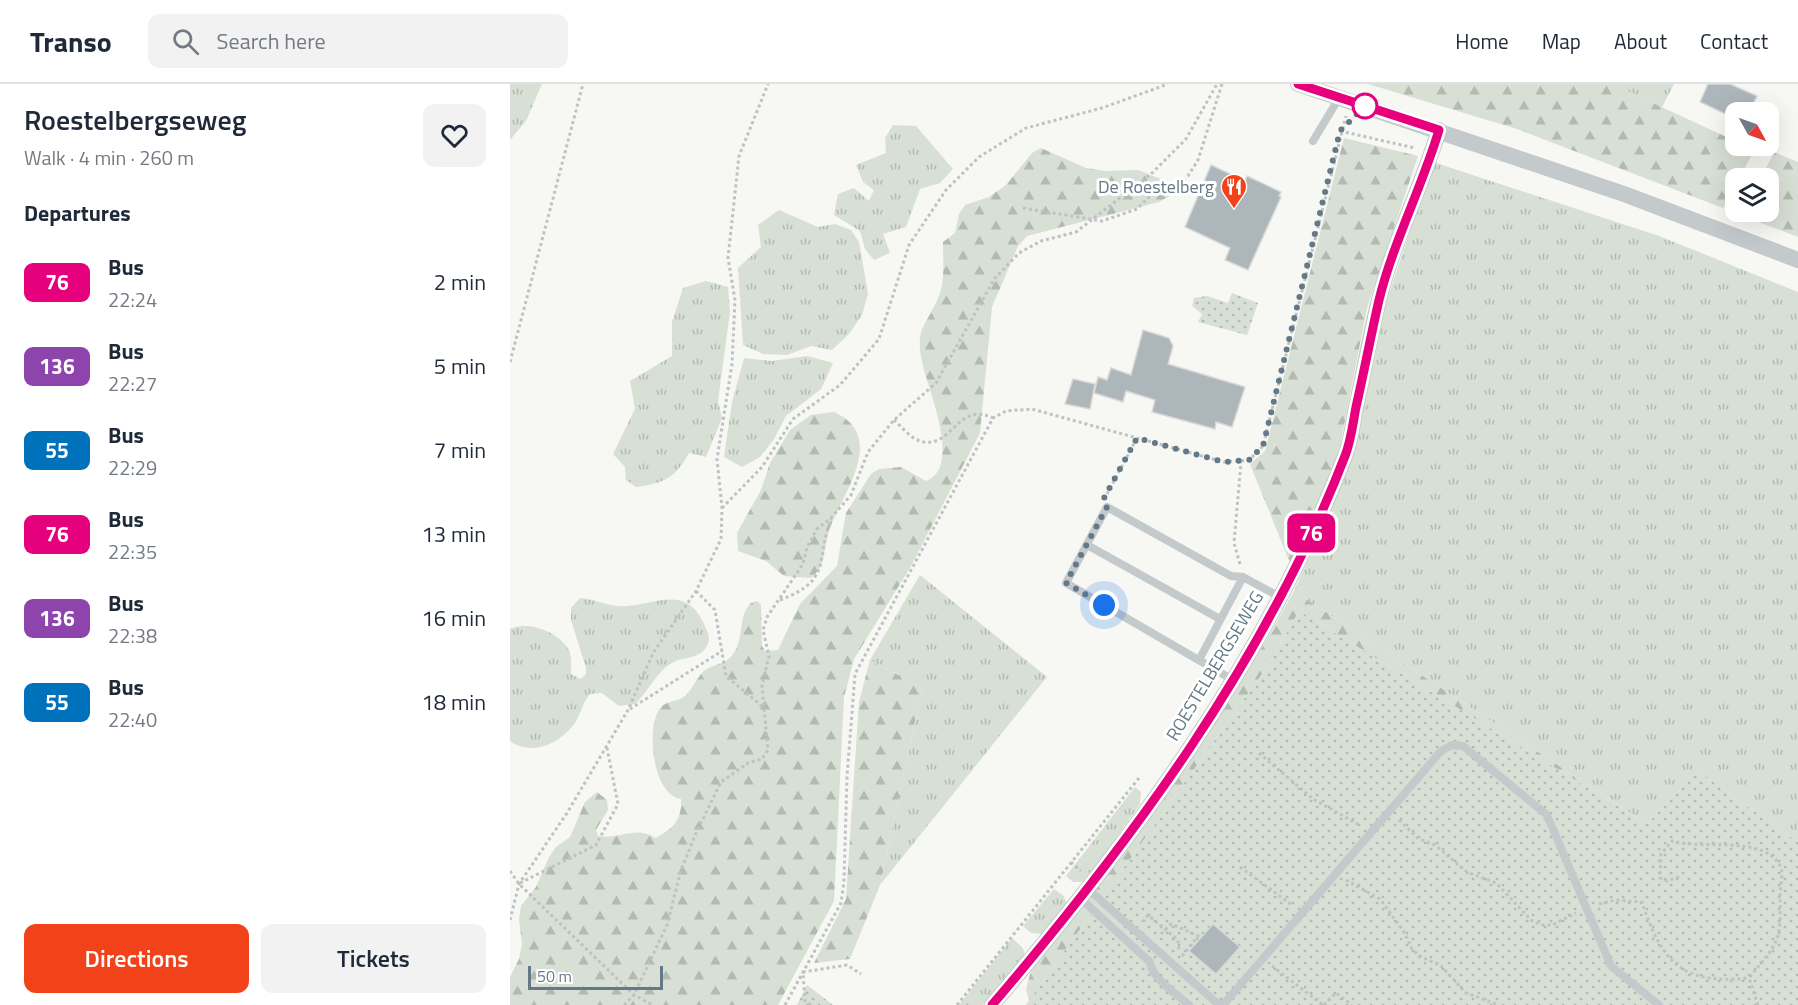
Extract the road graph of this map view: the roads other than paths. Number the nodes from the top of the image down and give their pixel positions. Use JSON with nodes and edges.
{"nodes":[{"id":1,"x":1298,"y":84,"type":"edge"},
{"id":2,"x":1339,"y":98,"type":"junction"},
{"id":3,"x":1439,"y":130,"type":"junction"},
{"id":4,"x":1313,"y":141,"type":"dead end"},
{"id":5,"x":1798,"y":260,"type":"edge"},
{"id":6,"x":1087,"y":545,"type":"junction"},
{"id":7,"x":1244,"y":577,"type":"junction"},
{"id":8,"x":1280,"y":597,"type":"junction"},
{"id":9,"x":1220,"y":620,"type":"junction"},
{"id":10,"x":1199,"y":660,"type":"junction"},
{"id":11,"x":1233,"y":680,"type":"junction"},
{"id":12,"x":1085,"y":894,"type":"junction"},
{"id":13,"x":992,"y":1005,"type":"edge"},
{"id":14,"x":1189,"y":1005,"type":"edge"},
{"id":15,"x":1221,"y":1005,"type":"edge"},
{"id":16,"x":1659,"y":1005,"type":"edge"}],
"edges":[{"from":1,"to":2,"type":"street"},
{"from":2,"to":3,"type":"street"},
{"from":2,"to":4,"type":"lane"},
{"from":3,"to":5,"type":"street"},
{"from":3,"to":8,"type":"street","name":"ROESTELBERGSEWEG"},
{"from":6,"to":7,"type":"lane"},
{"from":6,"to":9,"type":"lane"},
{"from":6,"to":10,"type":"lane"},
{"from":7,"to":8,"type":"lane"},
{"from":7,"to":9,"type":"lane"},
{"from":8,"to":11,"type":"street","name":"ROESTELBERGSEWEG"},
{"from":9,"to":10,"type":"lane"},
{"from":10,"to":11,"type":"lane"},
{"from":11,"to":12,"type":"street","name":"ROESTELBERGSEWEG"},
{"from":12,"to":13,"type":"street","name":"ROESTELBERGSEWEG"},
{"from":12,"to":14,"type":"lane"},
{"from":12,"to":15,"type":"lane"},
{"from":15,"to":16,"type":"lane"}]}
